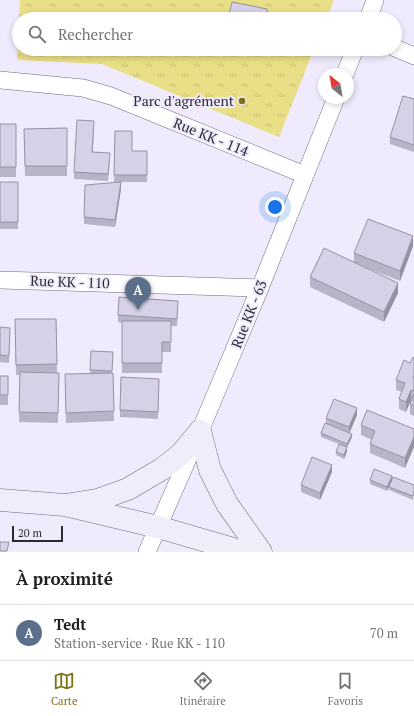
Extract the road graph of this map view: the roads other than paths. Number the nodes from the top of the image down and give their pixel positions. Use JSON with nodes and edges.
{"nodes":[{"id":1,"x":375,"y":0,"type":"edge"},
{"id":2,"x":371,"y":12,"type":"edge"},
{"id":3,"x":402,"y":51,"type":"edge"},
{"id":4,"x":352,"y":56,"type":"edge"},
{"id":5,"x":414,"y":56,"type":"edge"},
{"id":6,"x":347,"y":68,"type":"edge"},
{"id":7,"x":0,"y":80,"type":"edge"},
{"id":8,"x":334,"y":104,"type":"edge"},
{"id":9,"x":305,"y":175,"type":"junction"},
{"id":10,"x":0,"y":280,"type":"edge"},
{"id":11,"x":260,"y":288,"type":"junction"},
{"id":12,"x":200,"y":431,"type":"junction"},
{"id":13,"x":0,"y":500,"type":"edge"},
{"id":14,"x":65,"y":506,"type":"junction"},
{"id":15,"x":158,"y":527,"type":"junction"},
{"id":16,"x":147,"y":552,"type":"edge"},
{"id":17,"x":244,"y":552,"type":"edge"},
{"id":18,"x":261,"y":552,"type":"edge"}],
"edges":[{"from":1,"to":2,"type":"street"},
{"from":3,"to":5,"type":"street"},
{"from":4,"to":6,"type":"street"},
{"from":7,"to":9,"type":"street","name":"Rue KK - 114"},
{"from":8,"to":9,"type":"street","name":"Rue KK - 63"},
{"from":9,"to":11,"type":"street","name":"Rue KK - 63"},
{"from":10,"to":11,"type":"street","name":"Rue KK - 110"},
{"from":11,"to":12,"type":"street","name":"Rue KK - 63"},
{"from":12,"to":14,"type":"street"},
{"from":12,"to":15,"type":"street","name":"Rue KK - 63"},
{"from":12,"to":18,"type":"street"},
{"from":13,"to":14,"type":"street"},
{"from":14,"to":15,"type":"street"},
{"from":15,"to":16,"type":"street","name":"Rue KK - 63"},
{"from":15,"to":17,"type":"street"}]}
